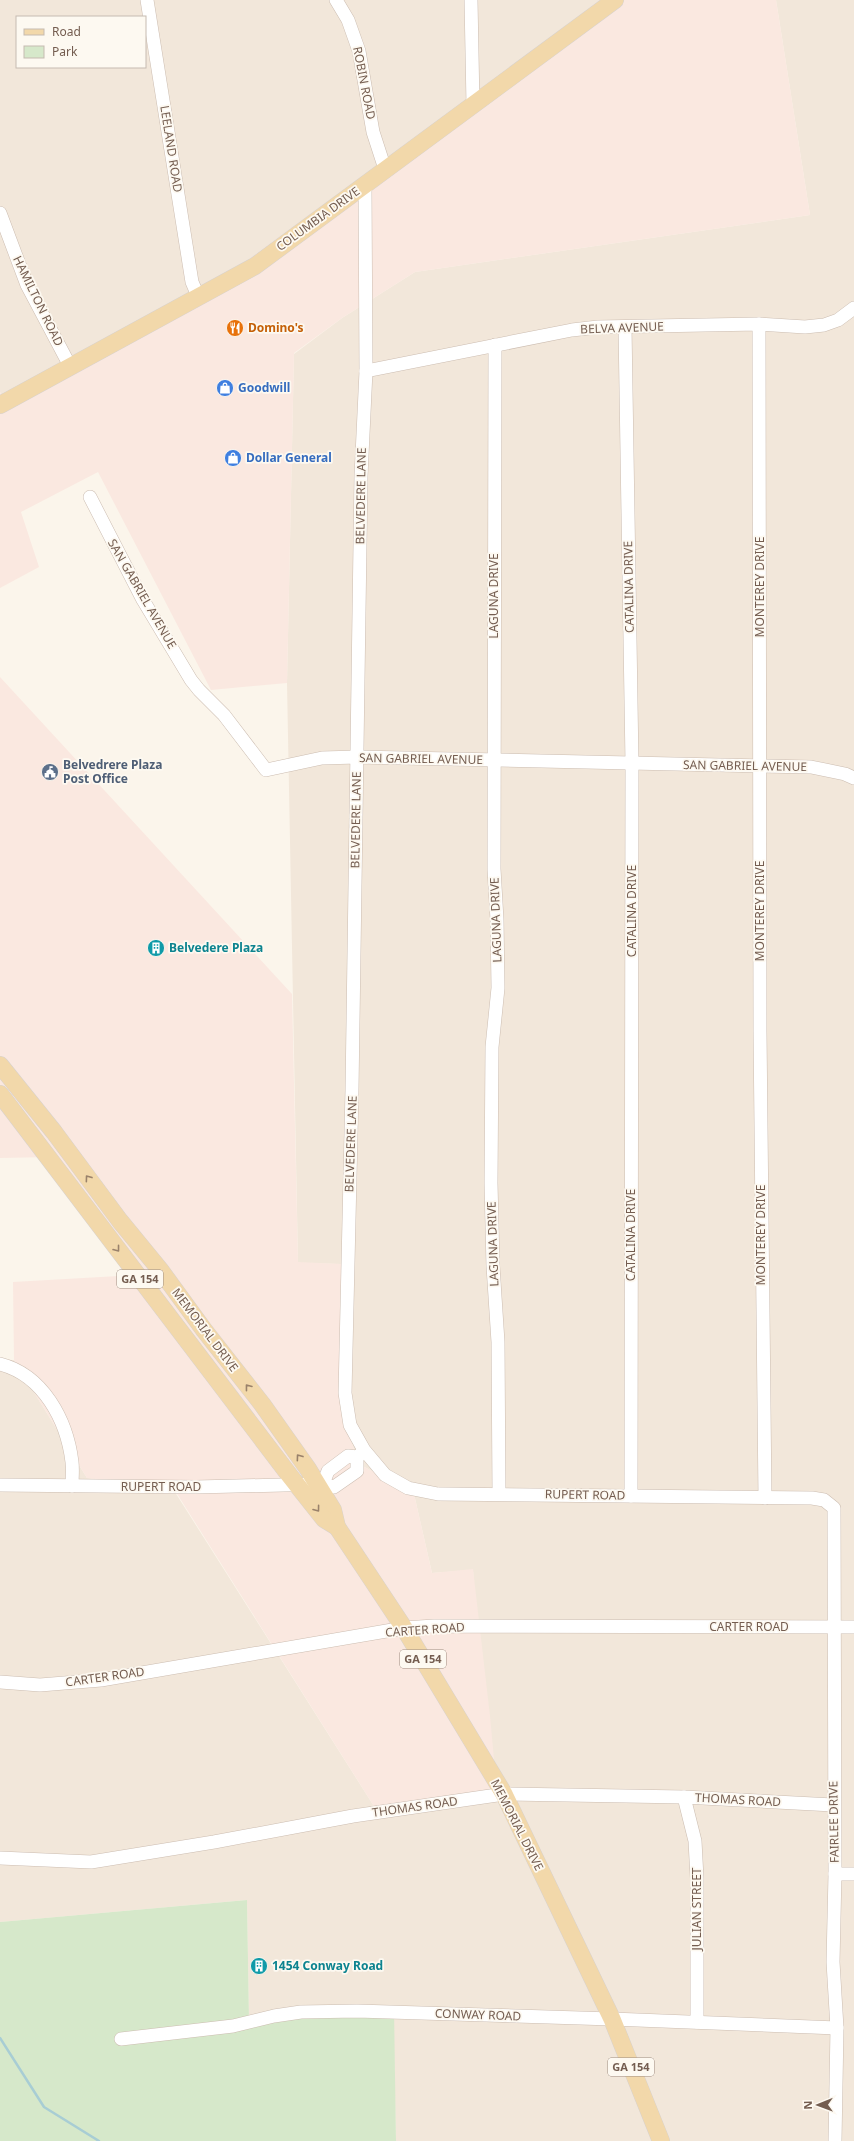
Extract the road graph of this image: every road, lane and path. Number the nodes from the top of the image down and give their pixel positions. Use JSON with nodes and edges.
{"nodes":[{"id":1,"x":147,"y":0,"type":"edge"},
{"id":2,"x":336,"y":0,"type":"edge"},
{"id":3,"x":471,"y":0,"type":"edge"},
{"id":4,"x":615,"y":0,"type":"edge"},
{"id":5,"x":473,"y":105,"type":"junction"},
{"id":6,"x":385,"y":169,"type":"junction"},
{"id":7,"x":365,"y":185,"type":"junction"},
{"id":8,"x":0,"y":212,"type":"edge"},
{"id":9,"x":198,"y":296,"type":"junction"},
{"id":10,"x":854,"y":308,"type":"edge"},
{"id":11,"x":759,"y":324,"type":"junction"},
{"id":12,"x":625,"y":327,"type":"junction"},
{"id":13,"x":495,"y":346,"type":"junction"},
{"id":14,"x":70,"y":366,"type":"junction"},
{"id":15,"x":366,"y":371,"type":"junction"},
{"id":16,"x":0,"y":405,"type":"edge"},
{"id":17,"x":90,"y":497,"type":"dead end"},
{"id":18,"x":357,"y":757,"type":"junction"},
{"id":19,"x":494,"y":760,"type":"junction"},
{"id":20,"x":632,"y":763,"type":"junction"},
{"id":21,"x":760,"y":767,"type":"junction"},
{"id":22,"x":854,"y":778,"type":"edge"},
{"id":23,"x":0,"y":1065,"type":"edge"},
{"id":24,"x":0,"y":1094,"type":"edge"},
{"id":25,"x":0,"y":1364,"type":"edge"},
{"id":26,"x":360,"y":1454,"type":"junction"},
{"id":27,"x":0,"y":1485,"type":"edge"},
{"id":28,"x":320,"y":1485,"type":"junction"},
{"id":29,"x":72,"y":1486,"type":"junction"},
{"id":30,"x":299,"y":1486,"type":"junction"},
{"id":31,"x":499,"y":1494,"type":"junction"},
{"id":32,"x":631,"y":1496,"type":"junction"},
{"id":33,"x":765,"y":1498,"type":"junction"},
{"id":34,"x":830,"y":1503,"type":"joint"},
{"id":35,"x":337,"y":1527,"type":"junction"},
{"id":36,"x":834,"y":1627,"type":"junction"},
{"id":37,"x":854,"y":1627,"type":"edge"},
{"id":38,"x":404,"y":1628,"type":"junction"},
{"id":39,"x":0,"y":1682,"type":"edge"},
{"id":40,"x":504,"y":1794,"type":"junction"},
{"id":41,"x":684,"y":1797,"type":"junction"},
{"id":42,"x":833,"y":1805,"type":"junction"},
{"id":43,"x":0,"y":1858,"type":"edge"},
{"id":44,"x":835,"y":1874,"type":"junction"},
{"id":45,"x":854,"y":1874,"type":"edge"},
{"id":46,"x":612,"y":2019,"type":"junction"},
{"id":47,"x":697,"y":2022,"type":"junction"},
{"id":48,"x":837,"y":2028,"type":"junction"},
{"id":49,"x":121,"y":2039,"type":"dead end"},
{"id":50,"x":661,"y":2141,"type":"edge"},
{"id":51,"x":835,"y":2141,"type":"edge"}],
"edges":[{"from":1,"to":9,"type":"street","name":"LEELAND ROAD"},
{"from":2,"to":6,"type":"street","name":"ROBIN ROAD"},
{"from":3,"to":5,"type":"street"},
{"from":4,"to":5,"type":"main road","name":"COLUMBIA DRIVE"},
{"from":5,"to":6,"type":"main road","name":"COLUMBIA DRIVE"},
{"from":6,"to":7,"type":"main road","name":"COLUMBIA DRIVE"},
{"from":7,"to":9,"type":"main road","name":"COLUMBIA DRIVE"},
{"from":7,"to":15,"type":"street","name":"BELVEDERE LANE"},
{"from":8,"to":14,"type":"street","name":"HAMILTON ROAD"},
{"from":9,"to":14,"type":"main road","name":"COLUMBIA DRIVE"},
{"from":10,"to":11,"type":"street","name":"BELVA AVENUE"},
{"from":11,"to":12,"type":"street","name":"BELVA AVENUE"},
{"from":11,"to":21,"type":"street","name":"MONTEREY DRIVE"},
{"from":12,"to":13,"type":"street","name":"BELVA AVENUE"},
{"from":12,"to":20,"type":"street","name":"CATALINA DRIVE"},
{"from":13,"to":15,"type":"street","name":"BELVA AVENUE"},
{"from":13,"to":19,"type":"street","name":"LAGUNA DRIVE"},
{"from":14,"to":16,"type":"main road","name":"COLUMBIA DRIVE"},
{"from":15,"to":18,"type":"street","name":"BELVEDERE LANE"},
{"from":17,"to":18,"type":"street","name":"SAN GABRIEL AVENUE"},
{"from":18,"to":19,"type":"street","name":"SAN GABRIEL AVENUE"},
{"from":18,"to":26,"type":"street","name":"BELVEDERE LANE"},
{"from":19,"to":20,"type":"street","name":"SAN GABRIEL AVENUE"},
{"from":19,"to":31,"type":"street","name":"LAGUNA DRIVE"},
{"from":20,"to":21,"type":"street","name":"SAN GABRIEL AVENUE"},
{"from":20,"to":32,"type":"street","name":"CATALINA DRIVE"},
{"from":21,"to":22,"type":"street","name":"SAN GABRIEL AVENUE"},
{"from":21,"to":33,"type":"street","name":"MONTEREY DRIVE"},
{"from":28,"to":23,"type":"main road","name":"MEMORIAL DRIVE","number":"GA 154","one_way":true},
{"from":24,"to":30,"type":"main road","name":"MEMORIAL DRIVE","number":"GA 154","one_way":true},
{"from":25,"to":29,"type":"street"},
{"from":26,"to":28,"type":"street","name":"RUPERT ROAD"},
{"from":26,"to":31,"type":"street","name":"RUPERT ROAD"},
{"from":27,"to":29,"type":"street","name":"RUPERT ROAD"},
{"from":28,"to":30,"type":"street","name":"RUPERT ROAD"},
{"from":28,"to":35,"type":"main road","name":"MEMORIAL DRIVE","number":"GA 154"},
{"from":29,"to":30,"type":"street","name":"RUPERT ROAD"},
{"from":30,"to":35,"type":"main road","name":"MEMORIAL DRIVE","number":"GA 154","one_way":true},
{"from":31,"to":32,"type":"street","name":"RUPERT ROAD"},
{"from":32,"to":33,"type":"street","name":"RUPERT ROAD"},
{"from":33,"to":34,"type":"street","name":"RUPERT ROAD"},
{"from":34,"to":36,"type":"street","name":"FAIRLEE DRIVE"},
{"from":35,"to":38,"type":"main road","name":"MEMORIAL DRIVE","number":"GA 154"},
{"from":36,"to":37,"type":"street","name":"CARTER ROAD"},
{"from":36,"to":38,"type":"street","name":"CARTER ROAD"},
{"from":36,"to":42,"type":"street","name":"FAIRLEE DRIVE"},
{"from":38,"to":39,"type":"street","name":"CARTER ROAD"},
{"from":38,"to":40,"type":"main road","name":"MEMORIAL DRIVE","number":"GA 154"},
{"from":40,"to":41,"type":"street","name":"THOMAS ROAD"},
{"from":40,"to":43,"type":"street","name":"THOMAS ROAD"},
{"from":40,"to":46,"type":"main road","name":"MEMORIAL DRIVE","number":"GA 154"},
{"from":41,"to":42,"type":"street","name":"THOMAS ROAD"},
{"from":41,"to":47,"type":"street","name":"JULIAN STREET"},
{"from":42,"to":44,"type":"street","name":"FAIRLEE DRIVE"},
{"from":44,"to":45,"type":"street"},
{"from":44,"to":48,"type":"street","name":"FAIRLEE DRIVE"},
{"from":46,"to":47,"type":"street","name":"CONWAY ROAD"},
{"from":46,"to":49,"type":"street","name":"CONWAY ROAD"},
{"from":46,"to":50,"type":"main road","name":"MEMORIAL DRIVE","number":"GA 154"},
{"from":47,"to":48,"type":"street","name":"CONWAY ROAD"},
{"from":48,"to":51,"type":"street","name":"FAIRLEE DRIVE"}]}
